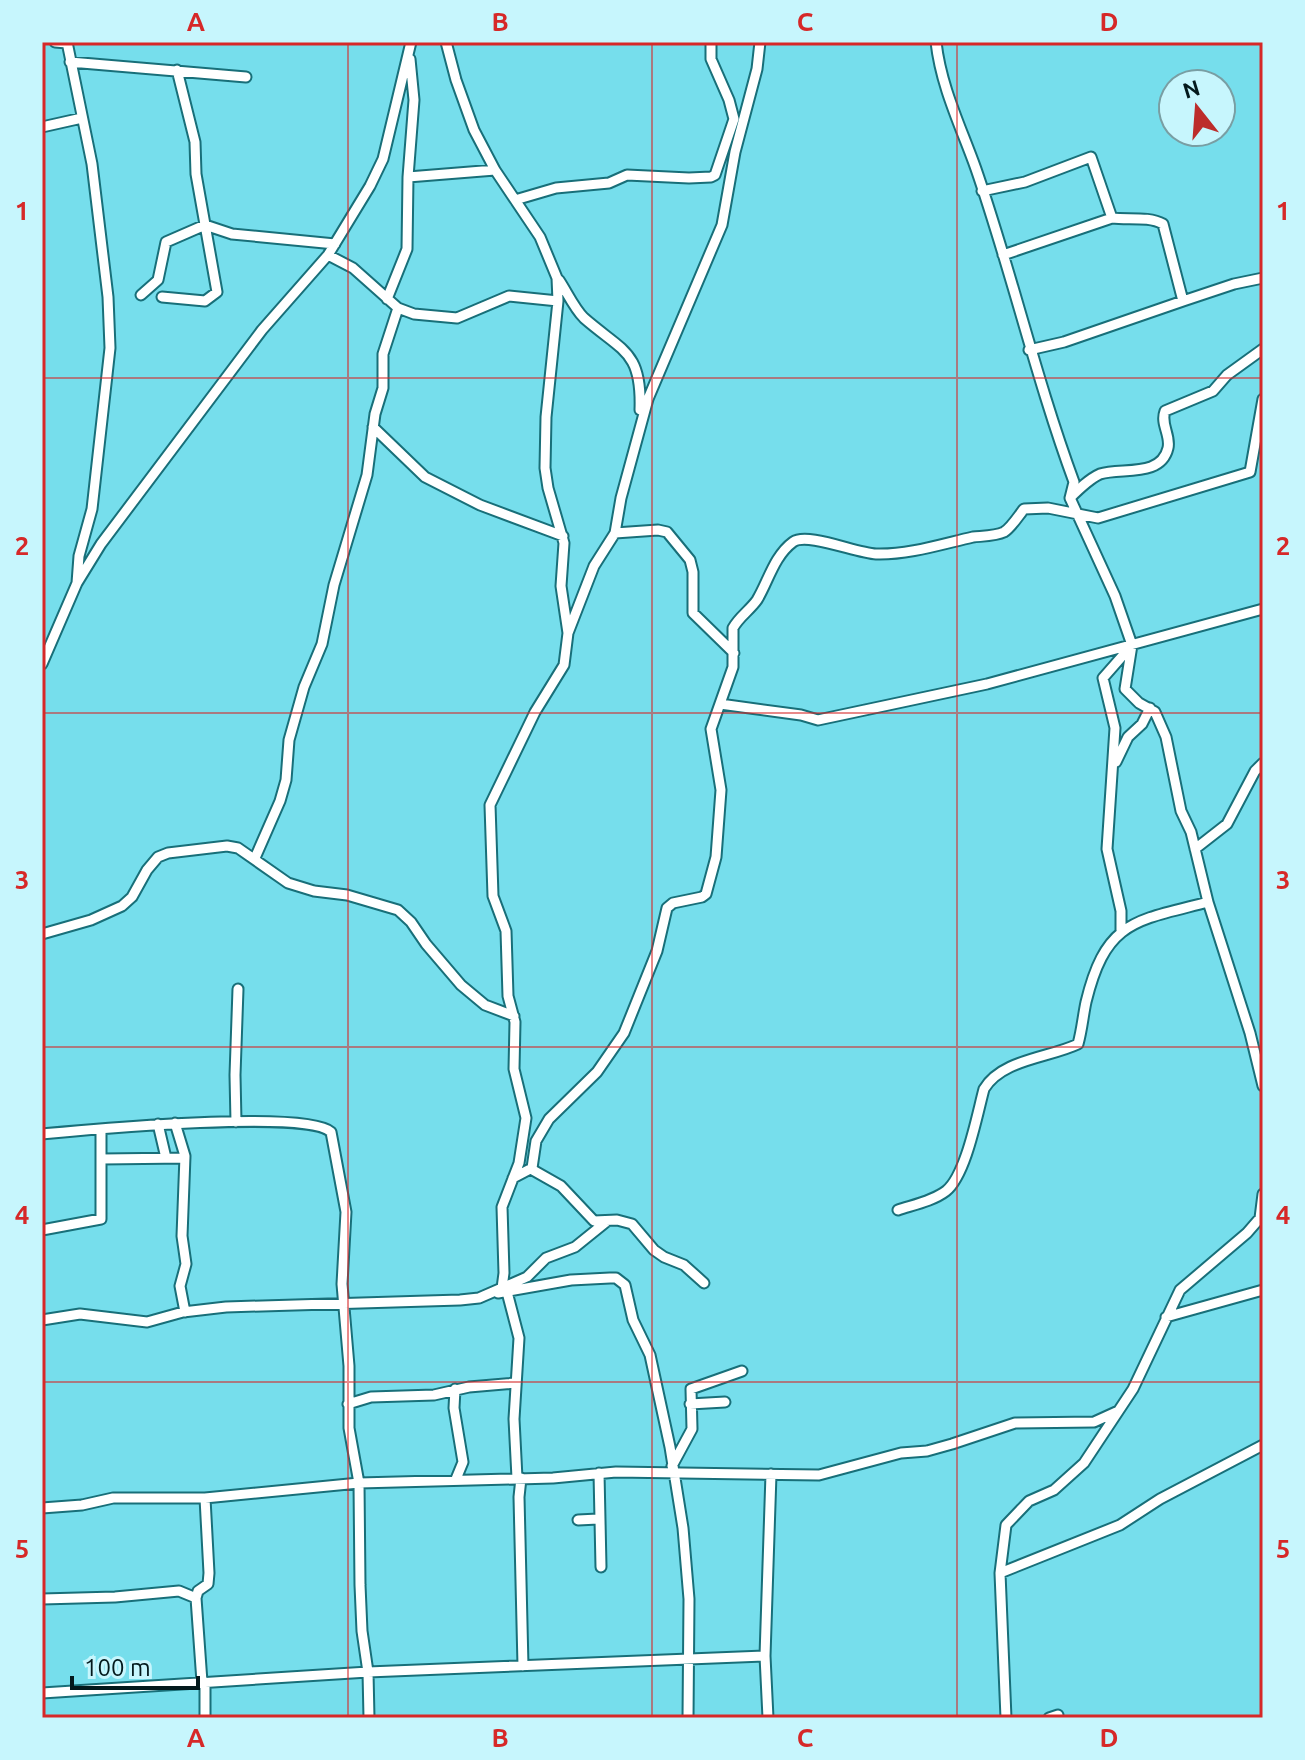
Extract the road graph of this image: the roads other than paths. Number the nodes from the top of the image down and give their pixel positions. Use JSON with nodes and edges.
{"nodes":[{"id":1,"x":55,"y":42,"type":"edge"},
{"id":2,"x":446,"y":42,"type":"edge"},
{"id":3,"x":711,"y":42,"type":"edge"},
{"id":4,"x":760,"y":42,"type":"edge"},
{"id":5,"x":936,"y":42,"type":"edge"},
{"id":6,"x":67,"y":43,"type":"edge"},
{"id":7,"x":410,"y":46,"type":"edge"},
{"id":8,"x":70,"y":62,"type":"junction"},
{"id":9,"x":177,"y":70,"type":"junction"},
{"id":10,"x":246,"y":77,"type":"dead end"},
{"id":11,"x":82,"y":118,"type":"junction"},
{"id":12,"x":42,"y":127,"type":"edge"},
{"id":13,"x":495,"y":170,"type":"junction"},
{"id":14,"x":408,"y":177,"type":"junction"},
{"id":15,"x":982,"y":191,"type":"junction"},
{"id":16,"x":515,"y":200,"type":"junction"},
{"id":17,"x":1112,"y":218,"type":"junction"},
{"id":18,"x":205,"y":225,"type":"junction"},
{"id":19,"x":335,"y":244,"type":"junction"},
{"id":20,"x":328,"y":255,"type":"junction"},
{"id":21,"x":1003,"y":255,"type":"junction"},
{"id":22,"x":557,"y":278,"type":"junction"},
{"id":23,"x":1263,"y":278,"type":"edge"},
{"id":24,"x":141,"y":295,"type":"dead end"},
{"id":25,"x":162,"y":297,"type":"dead end"},
{"id":26,"x":387,"y":299,"type":"junction"},
{"id":27,"x":558,"y":301,"type":"junction"},
{"id":28,"x":1183,"y":301,"type":"junction"},
{"id":29,"x":398,"y":308,"type":"junction"},
{"id":30,"x":1263,"y":349,"type":"edge"},
{"id":31,"x":1029,"y":350,"type":"junction"},
{"id":32,"x":1263,"y":399,"type":"edge"},
{"id":33,"x":640,"y":425,"type":"junction"},
{"id":34,"x":373,"y":427,"type":"junction"},
{"id":35,"x":1070,"y":498,"type":"junction"},
{"id":36,"x":1078,"y":513,"type":"junction"},
{"id":37,"x":615,"y":533,"type":"junction"},
{"id":38,"x":563,"y":536,"type":"junction"},
{"id":39,"x":77,"y":583,"type":"junction"},
{"id":40,"x":1263,"y":609,"type":"edge"},
{"id":41,"x":568,"y":633,"type":"junction"},
{"id":42,"x":1132,"y":645,"type":"junction"},
{"id":43,"x":734,"y":653,"type":"junction"},
{"id":44,"x":42,"y":664,"type":"edge"},
{"id":45,"x":720,"y":704,"type":"junction"},
{"id":46,"x":1150,"y":708,"type":"junction"},
{"id":47,"x":1263,"y":763,"type":"edge"},
{"id":48,"x":1115,"y":765,"type":"junction"},
{"id":49,"x":1195,"y":849,"type":"junction"},
{"id":50,"x":255,"y":858,"type":"junction"},
{"id":51,"x":1208,"y":902,"type":"junction"},
{"id":52,"x":1121,"y":930,"type":"junction"},
{"id":53,"x":42,"y":934,"type":"edge"},
{"id":54,"x":238,"y":989,"type":"dead end"},
{"id":55,"x":514,"y":1016,"type":"junction"},
{"id":56,"x":1263,"y":1086,"type":"edge"},
{"id":57,"x":236,"y":1122,"type":"junction"},
{"id":58,"x":175,"y":1123,"type":"junction"},
{"id":59,"x":158,"y":1124,"type":"junction"},
{"id":60,"x":101,"y":1129,"type":"junction"},
{"id":61,"x":42,"y":1134,"type":"edge"},
{"id":62,"x":166,"y":1158,"type":"junction"},
{"id":63,"x":185,"y":1158,"type":"junction"},
{"id":64,"x":102,"y":1159,"type":"junction"},
{"id":65,"x":531,"y":1169,"type":"junction"},
{"id":66,"x":513,"y":1178,"type":"junction"},
{"id":67,"x":1263,"y":1194,"type":"edge"},
{"id":68,"x":898,"y":1210,"type":"dead end"},
{"id":69,"x":607,"y":1221,"type":"junction"},
{"id":70,"x":42,"y":1230,"type":"edge"},
{"id":71,"x":704,"y":1283,"type":"dead end"},
{"id":72,"x":1263,"y":1290,"type":"edge"},
{"id":73,"x":501,"y":1291,"type":"junction"},
{"id":74,"x":344,"y":1303,"type":"junction"},
{"id":75,"x":185,"y":1312,"type":"junction"},
{"id":76,"x":1166,"y":1317,"type":"junction"},
{"id":77,"x":42,"y":1320,"type":"edge"},
{"id":78,"x":742,"y":1371,"type":"dead end"},
{"id":79,"x":515,"y":1383,"type":"junction"},
{"id":80,"x":455,"y":1389,"type":"junction"},
{"id":81,"x":725,"y":1402,"type":"dead end"},
{"id":82,"x":348,"y":1404,"type":"junction"},
{"id":83,"x":690,"y":1404,"type":"junction"},
{"id":84,"x":1116,"y":1412,"type":"junction"},
{"id":85,"x":1263,"y":1445,"type":"edge"},
{"id":86,"x":673,"y":1469,"type":"junction"},
{"id":87,"x":599,"y":1473,"type":"junction"},
{"id":88,"x":771,"y":1474,"type":"junction"},
{"id":89,"x":519,"y":1478,"type":"junction"},
{"id":90,"x":456,"y":1479,"type":"junction"},
{"id":91,"x":359,"y":1483,"type":"junction"},
{"id":92,"x":205,"y":1498,"type":"junction"},
{"id":93,"x":42,"y":1508,"type":"edge"},
{"id":94,"x":598,"y":1519,"type":"junction"},
{"id":95,"x":578,"y":1520,"type":"dead end"},
{"id":96,"x":601,"y":1567,"type":"dead end"},
{"id":97,"x":1000,"y":1573,"type":"junction"},
{"id":98,"x":196,"y":1598,"type":"junction"},
{"id":99,"x":42,"y":1599,"type":"edge"},
{"id":100,"x":765,"y":1656,"type":"junction"},
{"id":101,"x":688,"y":1658,"type":"junction"},
{"id":102,"x":523,"y":1666,"type":"junction"},
{"id":103,"x":368,"y":1672,"type":"junction"},
{"id":104,"x":203,"y":1682,"type":"junction"},
{"id":105,"x":42,"y":1693,"type":"edge"},
{"id":106,"x":205,"y":1718,"type":"edge"},
{"id":107,"x":369,"y":1718,"type":"edge"},
{"id":108,"x":688,"y":1718,"type":"edge"},
{"id":109,"x":768,"y":1718,"type":"edge"},
{"id":110,"x":1006,"y":1718,"type":"edge"}],
"edges":[{"from":1,"to":6,"type":"street"},
{"from":2,"to":13,"type":"street"},
{"from":3,"to":16,"type":"street"},
{"from":4,"to":33,"type":"street"},
{"from":5,"to":15,"type":"street"},
{"from":6,"to":8,"type":"street"},
{"from":7,"to":14,"type":"street"},
{"from":7,"to":19,"type":"street"},
{"from":8,"to":9,"type":"street"},
{"from":8,"to":11,"type":"street"},
{"from":9,"to":10,"type":"street"},
{"from":9,"to":18,"type":"street"},
{"from":11,"to":12,"type":"street"},
{"from":11,"to":39,"type":"street"},
{"from":13,"to":14,"type":"street"},
{"from":13,"to":16,"type":"street"},
{"from":14,"to":26,"type":"street"},
{"from":15,"to":17,"type":"street"},
{"from":15,"to":21,"type":"street"},
{"from":16,"to":22,"type":"street"},
{"from":17,"to":21,"type":"street"},
{"from":17,"to":28,"type":"street"},
{"from":18,"to":19,"type":"street"},
{"from":18,"to":24,"type":"street"},
{"from":18,"to":25,"type":"street"},
{"from":19,"to":20,"type":"street"},
{"from":20,"to":26,"type":"street"},
{"from":20,"to":39,"type":"street"},
{"from":21,"to":31,"type":"street"},
{"from":22,"to":27,"type":"street"},
{"from":22,"to":33,"type":"street"},
{"from":23,"to":28,"type":"street"},
{"from":26,"to":29,"type":"street"},
{"from":27,"to":29,"type":"street"},
{"from":27,"to":38,"type":"street"},
{"from":28,"to":31,"type":"street"},
{"from":29,"to":34,"type":"street"},
{"from":30,"to":35,"type":"street"},
{"from":31,"to":35,"type":"street"},
{"from":32,"to":36,"type":"street"},
{"from":33,"to":37,"type":"street"},
{"from":34,"to":38,"type":"street"},
{"from":34,"to":50,"type":"street"},
{"from":35,"to":36,"type":"street"},
{"from":36,"to":42,"type":"street"},
{"from":36,"to":43,"type":"street"},
{"from":37,"to":41,"type":"street"},
{"from":37,"to":43,"type":"street"},
{"from":38,"to":41,"type":"street"},
{"from":39,"to":44,"type":"street"},
{"from":40,"to":42,"type":"street"},
{"from":41,"to":55,"type":"street"},
{"from":42,"to":45,"type":"street"},
{"from":42,"to":46,"type":"street"},
{"from":42,"to":48,"type":"street"},
{"from":43,"to":45,"type":"street"},
{"from":45,"to":65,"type":"street"},
{"from":46,"to":48,"type":"street"},
{"from":46,"to":49,"type":"street"},
{"from":47,"to":49,"type":"street"},
{"from":48,"to":52,"type":"street"},
{"from":49,"to":51,"type":"street"},
{"from":50,"to":53,"type":"street"},
{"from":50,"to":55,"type":"street"},
{"from":51,"to":52,"type":"street"},
{"from":51,"to":56,"type":"street"},
{"from":52,"to":68,"type":"street"},
{"from":54,"to":57,"type":"street"},
{"from":55,"to":66,"type":"street"},
{"from":57,"to":58,"type":"street"},
{"from":57,"to":74,"type":"street"},
{"from":58,"to":59,"type":"street"},
{"from":58,"to":63,"type":"street"},
{"from":59,"to":60,"type":"street"},
{"from":59,"to":62,"type":"street"},
{"from":60,"to":61,"type":"street"},
{"from":60,"to":64,"type":"street"},
{"from":62,"to":63,"type":"street"},
{"from":62,"to":64,"type":"street"},
{"from":63,"to":75,"type":"street"},
{"from":64,"to":70,"type":"street"},
{"from":65,"to":66,"type":"street"},
{"from":65,"to":69,"type":"street"},
{"from":66,"to":73,"type":"street"},
{"from":67,"to":76,"type":"street"},
{"from":69,"to":71,"type":"street"},
{"from":69,"to":73,"type":"street"},
{"from":72,"to":76,"type":"street"},
{"from":73,"to":74,"type":"street"},
{"from":73,"to":79,"type":"street"},
{"from":73,"to":86,"type":"street"},
{"from":74,"to":75,"type":"street"},
{"from":74,"to":82,"type":"street"},
{"from":75,"to":77,"type":"street"},
{"from":76,"to":84,"type":"street"},
{"from":78,"to":83,"type":"street"},
{"from":79,"to":80,"type":"street"},
{"from":79,"to":89,"type":"street"},
{"from":80,"to":82,"type":"street"},
{"from":80,"to":90,"type":"street"},
{"from":81,"to":83,"type":"street"},
{"from":82,"to":91,"type":"street"},
{"from":83,"to":86,"type":"street"},
{"from":84,"to":88,"type":"street"},
{"from":84,"to":97,"type":"street"},
{"from":85,"to":97,"type":"street"},
{"from":86,"to":87,"type":"street"},
{"from":86,"to":88,"type":"street"},
{"from":86,"to":101,"type":"street"},
{"from":87,"to":89,"type":"street"},
{"from":87,"to":94,"type":"street"},
{"from":88,"to":100,"type":"street"},
{"from":89,"to":90,"type":"street"},
{"from":89,"to":102,"type":"street"},
{"from":90,"to":91,"type":"street"},
{"from":91,"to":92,"type":"street"},
{"from":91,"to":103,"type":"street"},
{"from":92,"to":93,"type":"street"},
{"from":92,"to":98,"type":"street"},
{"from":94,"to":95,"type":"street"},
{"from":94,"to":96,"type":"street"},
{"from":97,"to":110,"type":"street"},
{"from":98,"to":99,"type":"street"},
{"from":98,"to":104,"type":"street"},
{"from":100,"to":101,"type":"street"},
{"from":100,"to":109,"type":"street"},
{"from":101,"to":102,"type":"street"},
{"from":101,"to":108,"type":"street"},
{"from":102,"to":103,"type":"street"},
{"from":103,"to":104,"type":"street"},
{"from":103,"to":107,"type":"street"},
{"from":104,"to":105,"type":"street"},
{"from":104,"to":106,"type":"street"}]}
